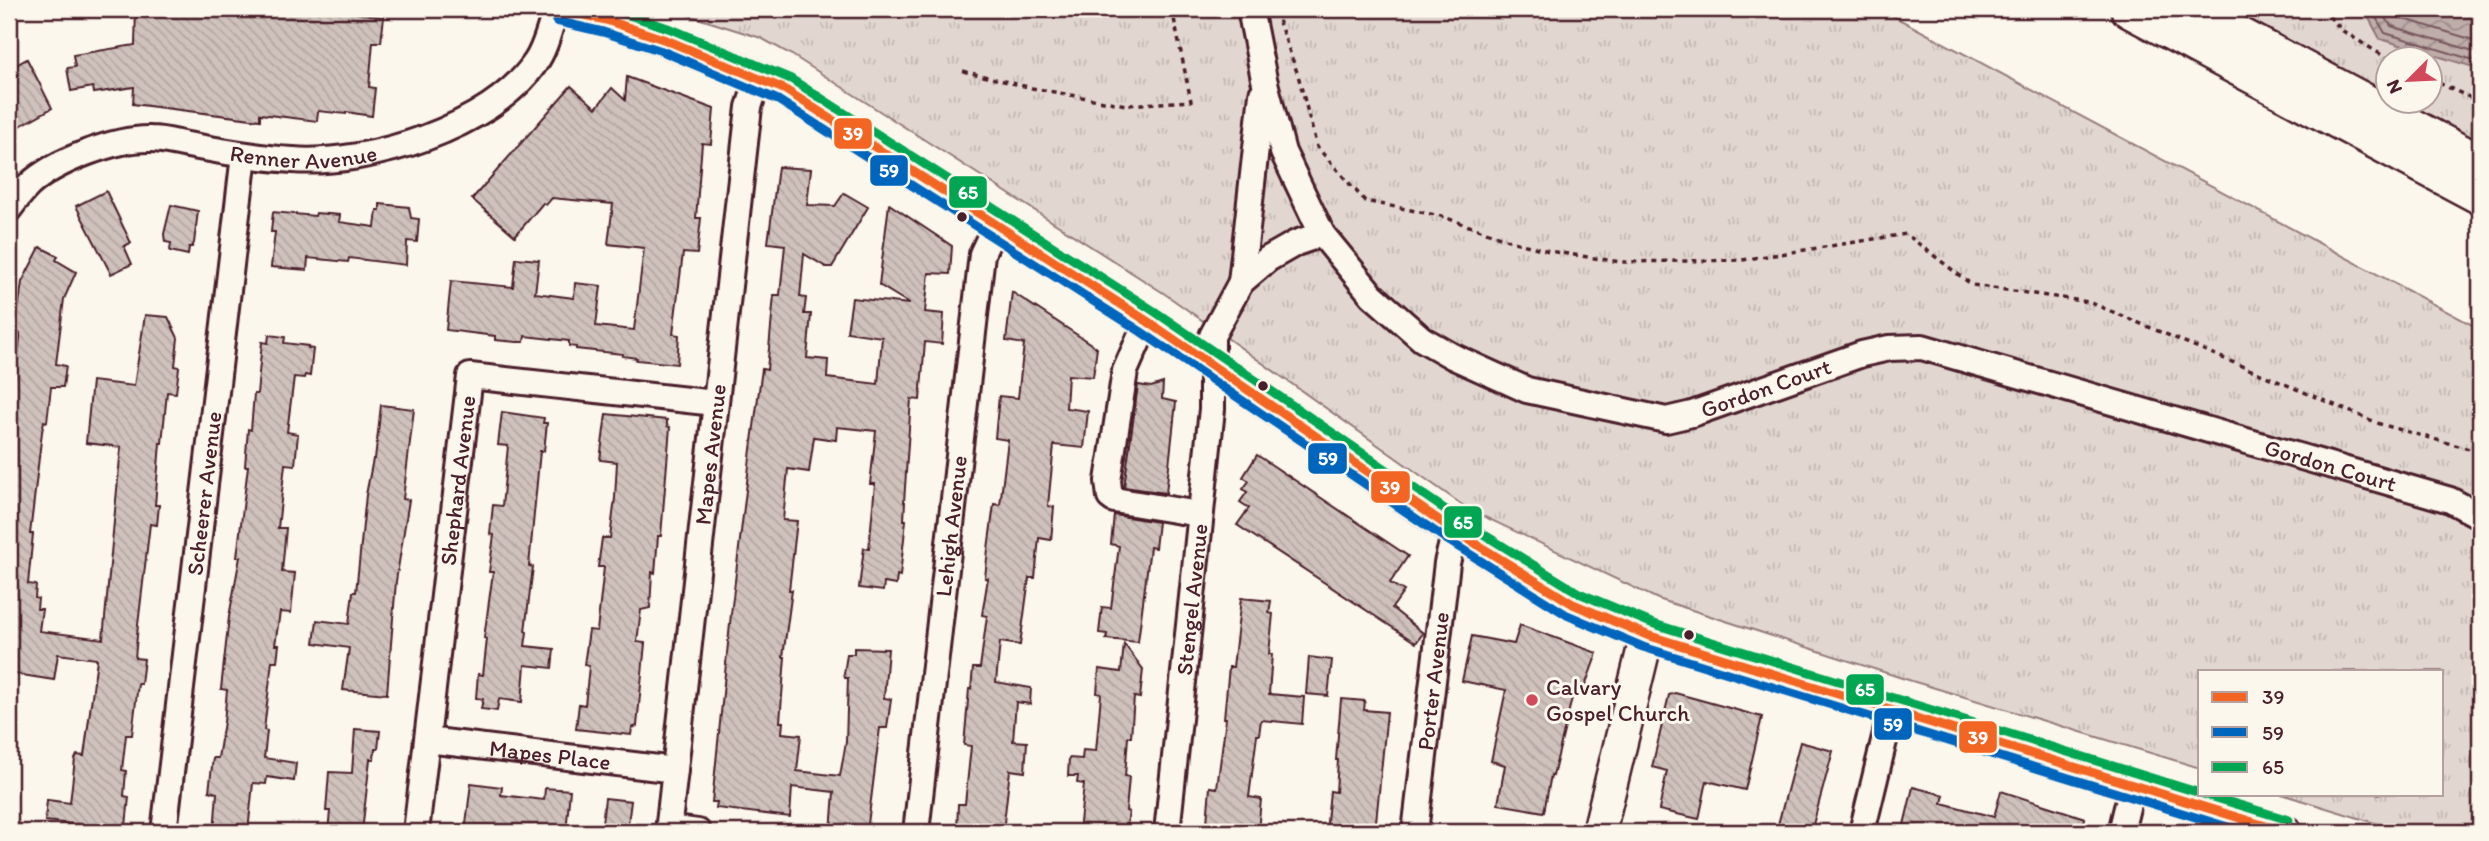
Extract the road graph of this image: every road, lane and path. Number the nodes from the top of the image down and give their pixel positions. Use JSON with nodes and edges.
{"nodes":[{"id":1,"x":557,"y":9,"type":"edge"},
{"id":2,"x":1172,"y":9,"type":"edge"},
{"id":3,"x":1250,"y":9,"type":"edge"},
{"id":4,"x":1275,"y":9,"type":"edge"},
{"id":5,"x":2130,"y":9,"type":"edge"},
{"id":6,"x":2188,"y":9,"type":"edge"},
{"id":7,"x":2322,"y":9,"type":"edge"},
{"id":8,"x":2374,"y":50,"type":"edge"},
{"id":9,"x":963,"y":71,"type":"dead end"},
{"id":10,"x":759,"y":77,"type":"junction"},
{"id":11,"x":1264,"y":79,"type":"junction"},
{"id":12,"x":2444,"y":85,"type":"edge"},
{"id":13,"x":2480,"y":102,"type":"edge"},
{"id":14,"x":244,"y":155,"type":"junction"},
{"id":15,"x":2480,"y":164,"type":"edge"},
{"id":16,"x":2480,"y":195,"type":"edge"},
{"id":17,"x":9,"y":209,"type":"edge"},
{"id":18,"x":996,"y":224,"type":"junction"},
{"id":19,"x":1322,"y":234,"type":"junction"},
{"id":20,"x":1241,"y":282,"type":"junction"},
{"id":21,"x":1147,"y":321,"type":"junction"},
{"id":22,"x":1212,"y":365,"type":"junction"},
{"id":23,"x":715,"y":403,"type":"junction"},
{"id":24,"x":2480,"y":452,"type":"edge"},
{"id":25,"x":1199,"y":514,"type":"junction"},
{"id":26,"x":2480,"y":516,"type":"edge"},
{"id":27,"x":1455,"y":531,"type":"junction"},
{"id":28,"x":1647,"y":635,"type":"junction"},
{"id":29,"x":1891,"y":712,"type":"junction"},
{"id":30,"x":427,"y":740,"type":"junction"},
{"id":31,"x":676,"y":770,"type":"junction"},
{"id":32,"x":2132,"y":787,"type":"junction"},
{"id":33,"x":2234,"y":825,"type":"edge"},
{"id":34,"x":669,"y":830,"type":"edge"},
{"id":35,"x":164,"y":832,"type":"edge"},
{"id":36,"x":416,"y":832,"type":"edge"},
{"id":37,"x":698,"y":832,"type":"edge"},
{"id":38,"x":916,"y":832,"type":"edge"},
{"id":39,"x":1167,"y":832,"type":"edge"},
{"id":40,"x":1415,"y":832,"type":"edge"},
{"id":41,"x":1599,"y":832,"type":"edge"},
{"id":42,"x":1862,"y":832,"type":"edge"},
{"id":43,"x":2121,"y":832,"type":"edge"},
{"id":44,"x":2285,"y":832,"type":"edge"}],
"edges":[{"from":1,"to":10,"type":"main road"},
{"from":1,"to":14,"type":"street","name":"Renner Avenue"},
{"from":2,"to":9,"type":"path"},
{"from":3,"to":11,"type":"street","name":"Gordon Court"},
{"from":4,"to":24,"type":"path"},
{"from":5,"to":16,"type":"highway"},
{"from":6,"to":15,"type":"highway"},
{"from":7,"to":8,"type":"path"},
{"from":10,"to":18,"type":"main road"},
{"from":10,"to":23,"type":"street","name":"Mapes Avenue"},
{"from":11,"to":19,"type":"street","name":"Gordon Court"},
{"from":11,"to":20,"type":"street"},
{"from":12,"to":13,"type":"path"},
{"from":14,"to":17,"type":"street","name":"Renner Avenue"},
{"from":14,"to":35,"type":"street","name":"Scheerer Avenue"},
{"from":18,"to":21,"type":"main road"},
{"from":18,"to":38,"type":"street","name":"Lehigh Avenue"},
{"from":19,"to":20,"type":"street"},
{"from":19,"to":26,"type":"street","name":"Gordon Court"},
{"from":20,"to":22,"type":"street","name":"Stengel Avenue"},
{"from":21,"to":22,"type":"main road"},
{"from":21,"to":25,"type":"street"},
{"from":22,"to":25,"type":"street","name":"Stengel Avenue"},
{"from":22,"to":27,"type":"main road"},
{"from":23,"to":30,"type":"street","name":"Shephard Avenue"},
{"from":23,"to":31,"type":"street","name":"Mapes Avenue"},
{"from":25,"to":39,"type":"street","name":"Stengel Avenue"},
{"from":27,"to":28,"type":"main road"},
{"from":27,"to":40,"type":"street","name":"Porter Avenue"},
{"from":28,"to":29,"type":"main road"},
{"from":28,"to":41,"type":"main road"},
{"from":29,"to":32,"type":"main road"},
{"from":29,"to":42,"type":"street"},
{"from":30,"to":31,"type":"street","name":"Mapes Place"},
{"from":30,"to":36,"type":"street","name":"Shephard Avenue"},
{"from":31,"to":34,"type":"street","name":"Mapes Avenue"},
{"from":32,"to":33,"type":"main road"},
{"from":32,"to":43,"type":"street"},
{"from":33,"to":44,"type":"main road"},
{"from":34,"to":37,"type":"street"}]}
